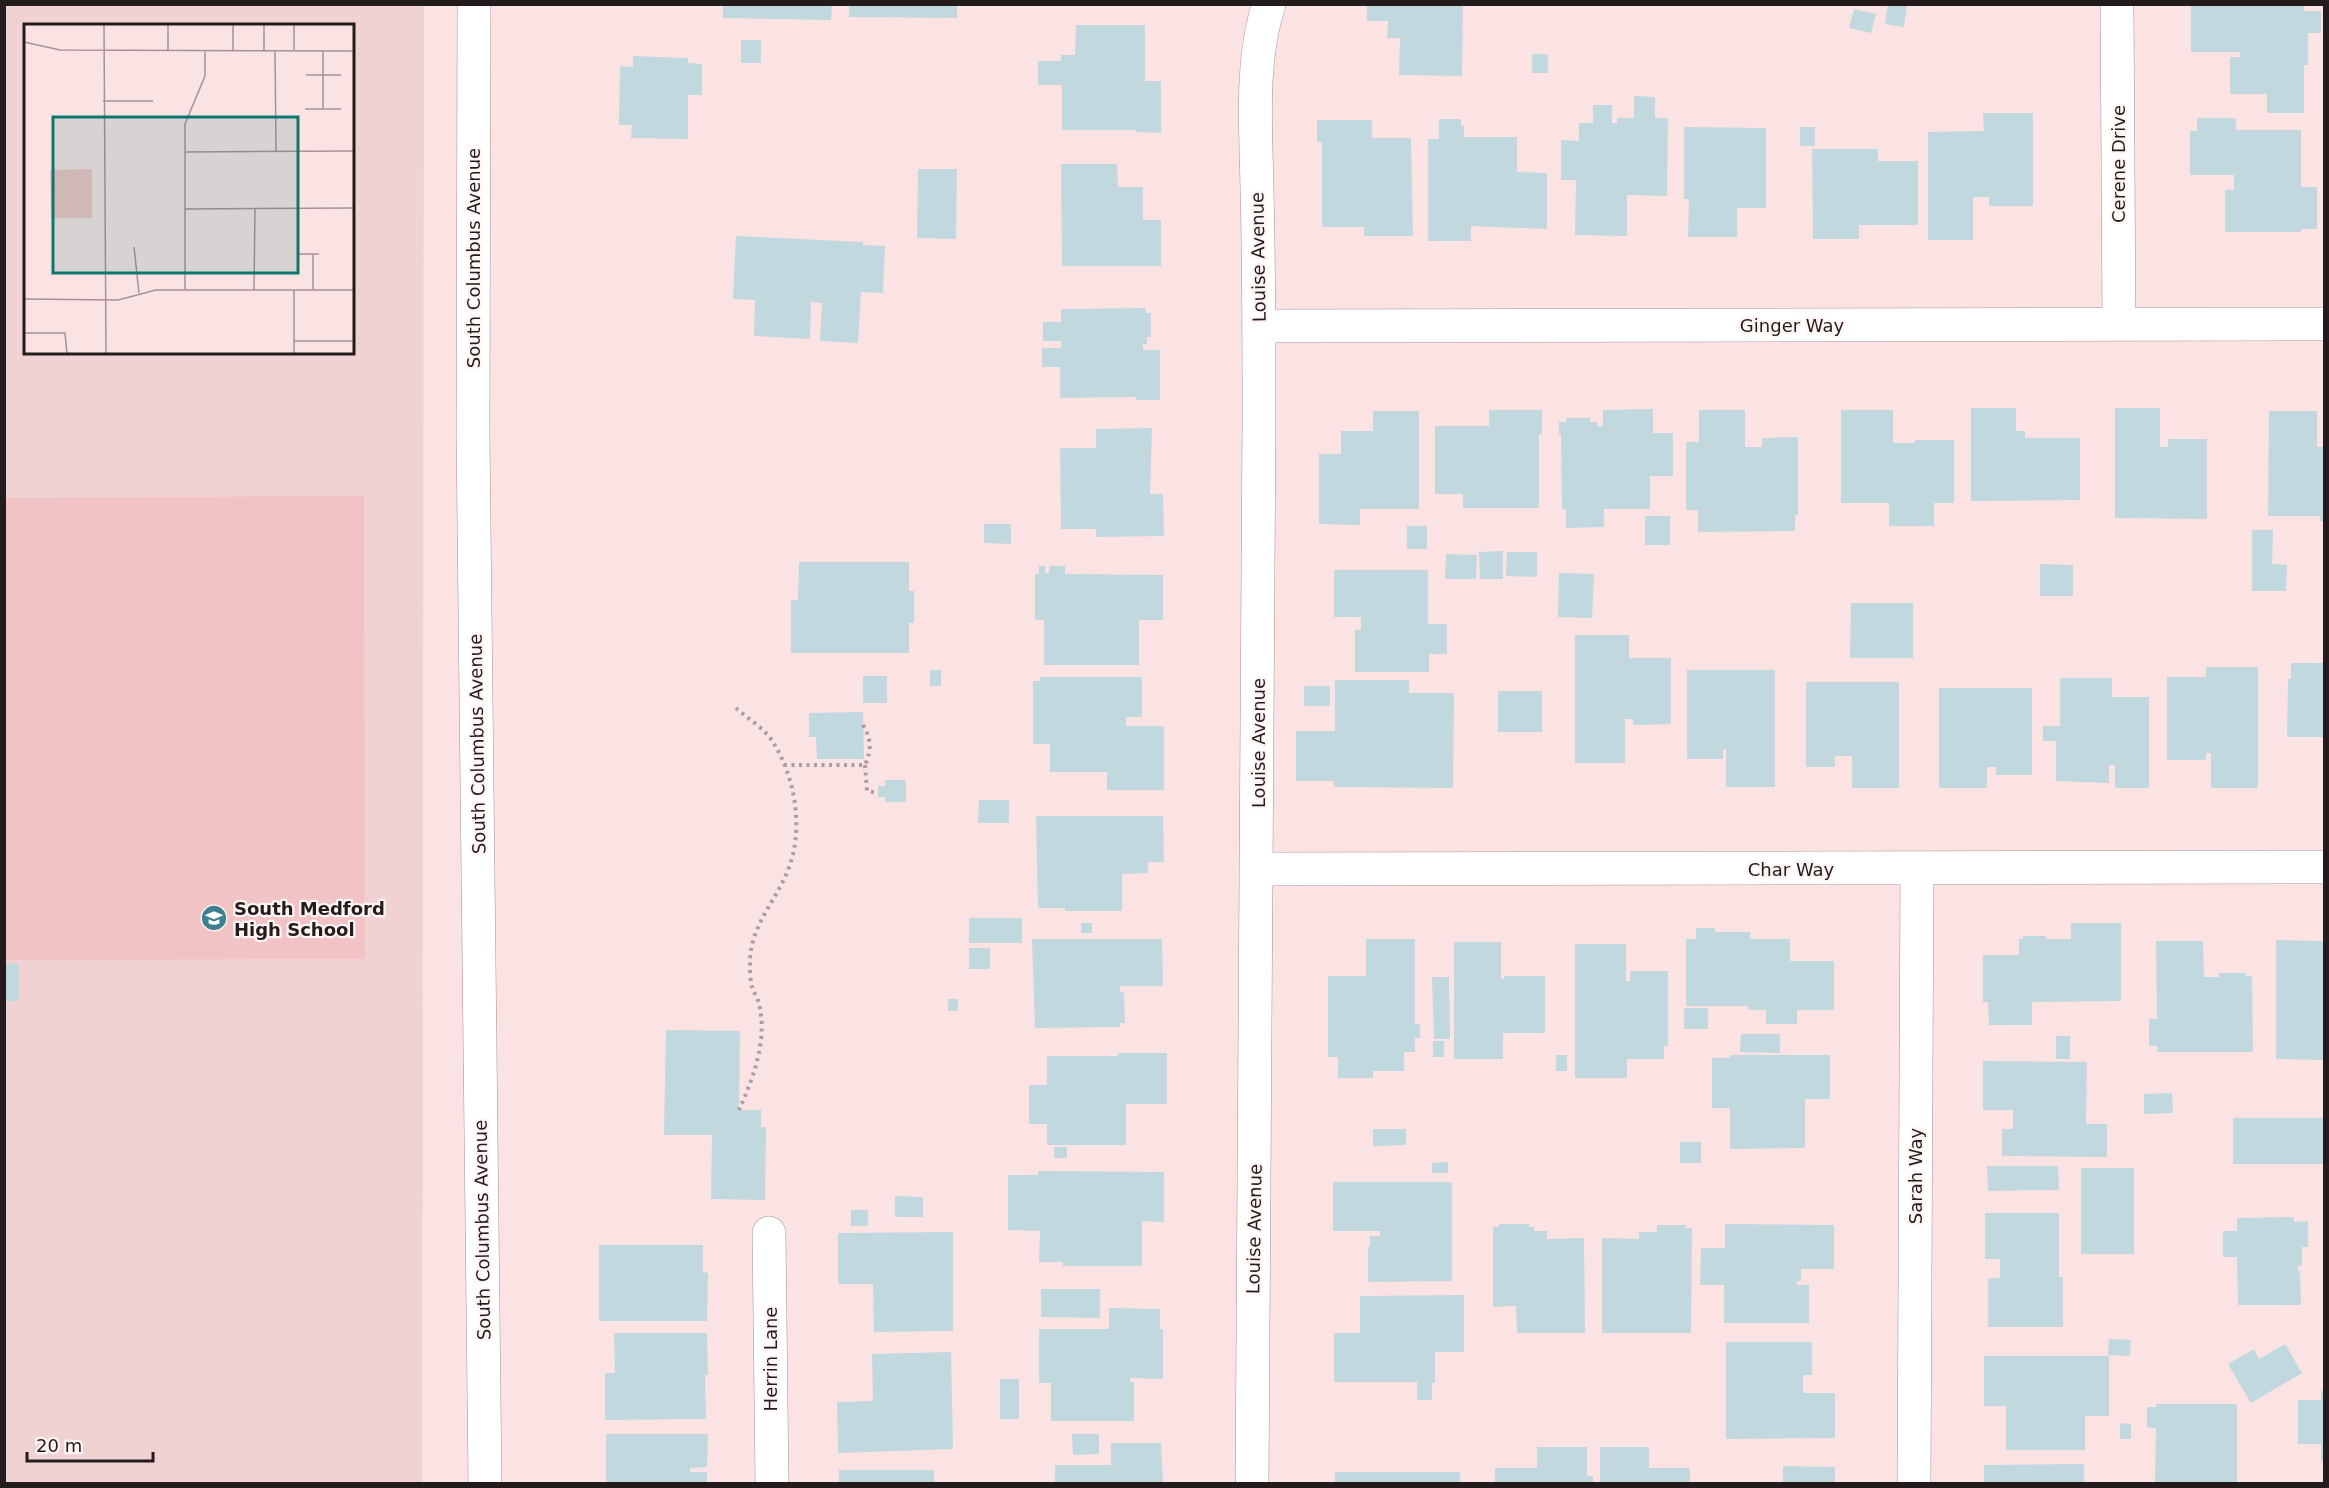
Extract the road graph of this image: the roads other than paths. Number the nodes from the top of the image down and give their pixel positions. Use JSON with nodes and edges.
{"nodes":[{"id":1,"x":474,"y":4,"type":"edge"},
{"id":2,"x":1269,"y":4,"type":"edge"},
{"id":3,"x":2117,"y":4,"type":"edge"},
{"id":4,"x":2119,"y":324,"type":"junction"},
{"id":5,"x":2325,"y":324,"type":"edge"},
{"id":6,"x":1259,"y":326,"type":"junction"},
{"id":7,"x":2325,"y":867,"type":"edge"},
{"id":8,"x":1258,"y":869,"type":"junction"},
{"id":9,"x":1917,"y":869,"type":"junction"},
{"id":10,"x":769,"y":1233,"type":"dead end"},
{"id":11,"x":485,"y":1484,"type":"edge"},
{"id":12,"x":772,"y":1484,"type":"edge"},
{"id":13,"x":1252,"y":1484,"type":"edge"},
{"id":14,"x":1914,"y":1484,"type":"edge"}],
"edges":[{"from":1,"to":11,"type":"street","name":"South Columbus Avenue"},
{"from":2,"to":6,"type":"street","name":"Louise Avenue"},
{"from":3,"to":4,"type":"street","name":"Cerene Drive"},
{"from":4,"to":5,"type":"street","name":"Ginger Way"},
{"from":4,"to":6,"type":"street","name":"Ginger Way"},
{"from":6,"to":8,"type":"street","name":"Louise Avenue"},
{"from":7,"to":9,"type":"street","name":"Char Way"},
{"from":8,"to":9,"type":"street","name":"Char Way"},
{"from":8,"to":13,"type":"street","name":"Louise Avenue"},
{"from":9,"to":14,"type":"street","name":"Sarah Way"},
{"from":10,"to":12,"type":"street","name":"Herrin Lane"}]}
